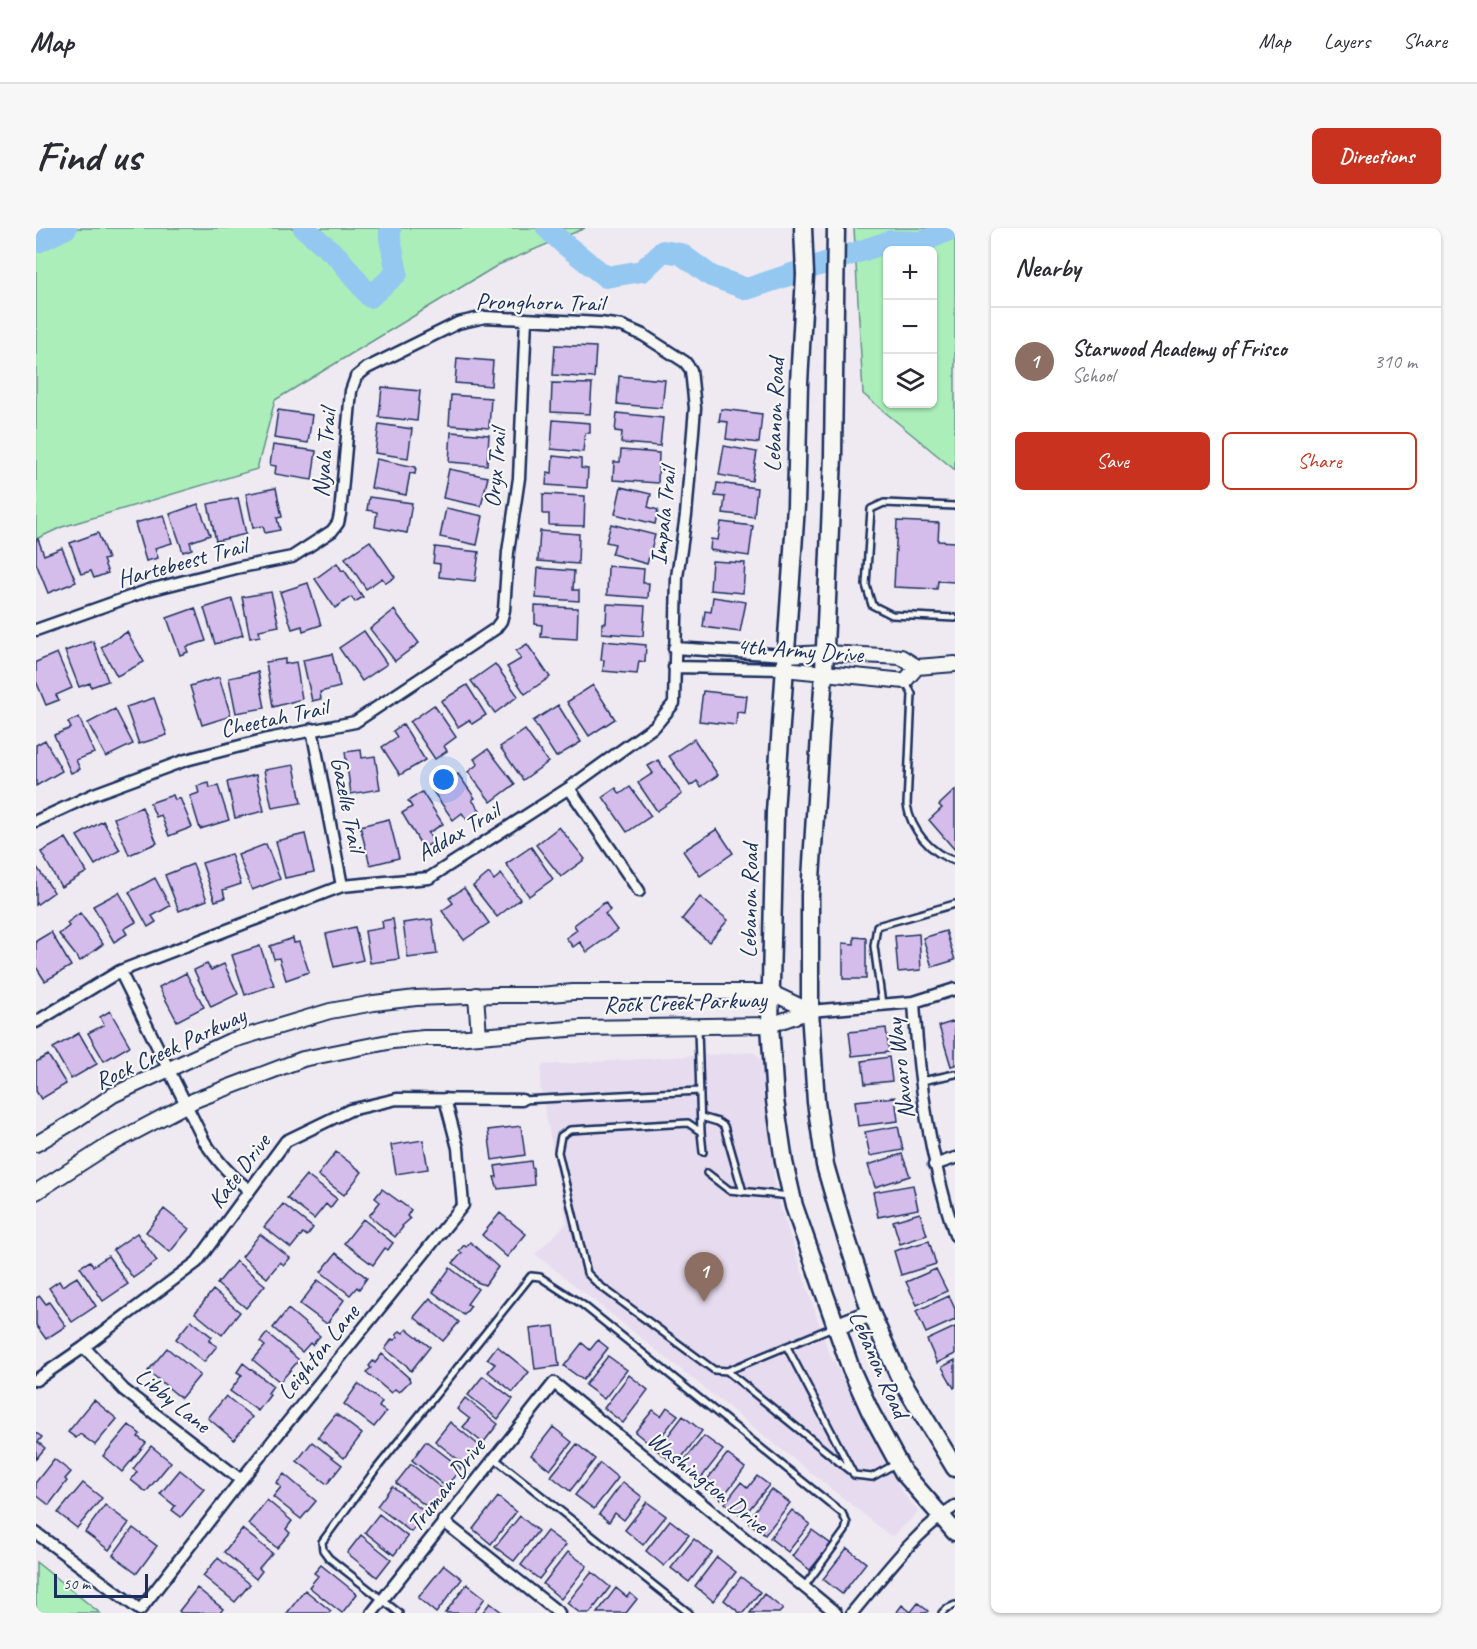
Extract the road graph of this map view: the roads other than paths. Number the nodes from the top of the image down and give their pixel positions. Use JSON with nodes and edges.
{"nodes":[{"id":1,"x":803,"y":228,"type":"edge"},
{"id":2,"x":836,"y":228,"type":"edge"},
{"id":3,"x":526,"y":319,"type":"junction"},
{"id":4,"x":691,"y":370,"type":"joint"},
{"id":5,"x":354,"y":381,"type":"joint"},
{"id":6,"x":955,"y":506,"type":"edge"},
{"id":7,"x":334,"y":528,"type":"joint"},
{"id":8,"x":955,"y":618,"type":"edge"},
{"id":9,"x":501,"y":621,"type":"joint"},
{"id":10,"x":36,"y":630,"type":"edge"},
{"id":11,"x":674,"y":648,"type":"junction"},
{"id":12,"x":825,"y":653,"type":"junction"},
{"id":13,"x":785,"y":662,"type":"junction"},
{"id":14,"x":955,"y":664,"type":"edge"},
{"id":15,"x":674,"y":667,"type":"junction"},
{"id":16,"x":917,"y":667,"type":"junction"},
{"id":17,"x":824,"y":672,"type":"junction"},
{"id":18,"x":905,"y":681,"type":"junction"},
{"id":19,"x":312,"y":729,"type":"junction"},
{"id":20,"x":569,"y":788,"type":"junction"},
{"id":21,"x":36,"y":821,"type":"edge"},
{"id":22,"x":955,"y":861,"type":"edge"},
{"id":23,"x":342,"y":886,"type":"junction"},
{"id":24,"x":639,"y":891,"type":"dead end"},
{"id":25,"x":955,"y":904,"type":"edge"},
{"id":26,"x":120,"y":971,"type":"junction"},
{"id":27,"x":955,"y":989,"type":"edge"},
{"id":28,"x":770,"y":992,"type":"junction"},
{"id":29,"x":476,"y":995,"type":"junction"},
{"id":30,"x":914,"y":1002,"type":"junction"},
{"id":31,"x":882,"y":1004,"type":"junction"},
{"id":32,"x":810,"y":1011,"type":"junction"},
{"id":33,"x":36,"y":1023,"type":"edge"},
{"id":34,"x":770,"y":1025,"type":"junction"},
{"id":35,"x":698,"y":1026,"type":"junction"},
{"id":36,"x":479,"y":1036,"type":"junction"},
{"id":37,"x":168,"y":1069,"type":"junction"},
{"id":38,"x":955,"y":1074,"type":"edge"},
{"id":39,"x":920,"y":1081,"type":"junction"},
{"id":40,"x":700,"y":1091,"type":"junction"},
{"id":41,"x":445,"y":1099,"type":"junction"},
{"id":42,"x":522,"y":1100,"type":"joint"},
{"id":43,"x":185,"y":1105,"type":"junction"},
{"id":44,"x":701,"y":1117,"type":"junction"},
{"id":45,"x":701,"y":1132,"type":"junction"},
{"id":46,"x":36,"y":1143,"type":"edge"},
{"id":47,"x":703,"y":1152,"type":"dead end"},
{"id":48,"x":955,"y":1158,"type":"edge"},
{"id":49,"x":934,"y":1165,"type":"junction"},
{"id":50,"x":707,"y":1173,"type":"dead end"},
{"id":51,"x":250,"y":1190,"type":"junction"},
{"id":52,"x":36,"y":1192,"type":"edge"},
{"id":53,"x":743,"y":1192,"type":"junction"},
{"id":54,"x":792,"y":1196,"type":"junction"},
{"id":55,"x":955,"y":1235,"type":"edge"},
{"id":56,"x":871,"y":1313,"type":"junction"},
{"id":57,"x":835,"y":1327,"type":"junction"},
{"id":58,"x":84,"y":1347,"type":"junction"},
{"id":59,"x":787,"y":1347,"type":"junction"},
{"id":60,"x":727,"y":1371,"type":"junction"},
{"id":61,"x":36,"y":1380,"type":"edge"},
{"id":62,"x":554,"y":1383,"type":"joint"},
{"id":63,"x":494,"y":1458,"type":"junction"},
{"id":64,"x":898,"y":1462,"type":"junction"},
{"id":65,"x":955,"y":1468,"type":"edge"},
{"id":66,"x":852,"y":1472,"type":"junction"},
{"id":67,"x":241,"y":1480,"type":"junction"},
{"id":68,"x":948,"y":1511,"type":"edge"},
{"id":69,"x":443,"y":1521,"type":"junction"},
{"id":70,"x":955,"y":1532,"type":"edge"},
{"id":71,"x":36,"y":1533,"type":"edge"},
{"id":72,"x":804,"y":1587,"type":"junction"},
{"id":73,"x":382,"y":1600,"type":"junction"},
{"id":74,"x":955,"y":1605,"type":"edge"},
{"id":75,"x":372,"y":1613,"type":"edge"},
{"id":76,"x":399,"y":1613,"type":"edge"},
{"id":77,"x":559,"y":1613,"type":"edge"},
{"id":78,"x":689,"y":1613,"type":"edge"},
{"id":79,"x":836,"y":1613,"type":"edge"},
{"id":80,"x":852,"y":1613,"type":"edge"},
{"id":81,"x":942,"y":1613,"type":"edge"}],
"edges":[{"from":1,"to":13,"type":"main road","name":"Lebanon Road"},
{"from":2,"to":12,"type":"main road","name":"Lebanon Road"},
{"from":3,"to":4,"type":"street","name":"Pronghorn Trail"},
{"from":3,"to":5,"type":"street","name":"Pronghorn Trail"},
{"from":3,"to":9,"type":"street","name":"Oryx Trail"},
{"from":4,"to":11,"type":"street","name":"Impala Trail"},
{"from":5,"to":7,"type":"street","name":"Nyala Trail"},
{"from":6,"to":8,"type":"lane"},
{"from":7,"to":10,"type":"street","name":"Hartebeest Trail"},
{"from":9,"to":19,"type":"street","name":"Cheetah Trail"},
{"from":11,"to":13,"type":"street","name":"4th Army Drive"},
{"from":11,"to":15,"type":"street","name":"Impala Trail"},
{"from":12,"to":13,"type":"street","name":"4th Army Drive"},
{"from":12,"to":16,"type":"street","name":"4th Army Drive"},
{"from":12,"to":17,"type":"main road","name":"Lebanon Road"},
{"from":13,"to":15,"type":"street","name":"4th Army Drive"},
{"from":13,"to":17,"type":"street","name":"4th Army Drive"},
{"from":13,"to":28,"type":"main road","name":"Lebanon Road"},
{"from":14,"to":16,"type":"street","name":"4th Army Drive"},
{"from":15,"to":20,"type":"street","name":"Addax Trail"},
{"from":16,"to":18,"type":"street"},
{"from":17,"to":18,"type":"street","name":"4th Army Drive"},
{"from":17,"to":32,"type":"main road","name":"Lebanon Road"},
{"from":18,"to":22,"type":"lane"},
{"from":19,"to":21,"type":"street","name":"Cheetah Trail"},
{"from":19,"to":23,"type":"street","name":"Gazelle Trail"},
{"from":20,"to":23,"type":"street","name":"Addax Trail"},
{"from":20,"to":24,"type":"street"},
{"from":23,"to":26,"type":"street","name":"Addax Trail"},
{"from":25,"to":31,"type":"lane"},
{"from":26,"to":33,"type":"street","name":"Addax Trail"},
{"from":26,"to":37,"type":"street"},
{"from":27,"to":30,"type":"street"},
{"from":28,"to":29,"type":"street","name":"Rock Creek Parkway"},
{"from":28,"to":32,"type":"street","name":"Rock Creek Parkway"},
{"from":28,"to":34,"type":"main road","name":"Lebanon Road"},
{"from":29,"to":36,"type":"street"},
{"from":29,"to":37,"type":"street","name":"Rock Creek Parkway"},
{"from":30,"to":31,"type":"street"},
{"from":30,"to":39,"type":"street","name":"Navaro Way"},
{"from":31,"to":32,"type":"street"},
{"from":32,"to":34,"type":"street","name":"Rock Creek Parkway"},
{"from":32,"to":56,"type":"main road","name":"Lebanon Road"},
{"from":34,"to":35,"type":"street","name":"Rock Creek Parkway"},
{"from":34,"to":54,"type":"main road","name":"Lebanon Road"},
{"from":35,"to":36,"type":"street","name":"Rock Creek Parkway"},
{"from":35,"to":40,"type":"lane"},
{"from":36,"to":43,"type":"street","name":"Rock Creek Parkway"},
{"from":37,"to":43,"type":"street"},
{"from":37,"to":46,"type":"street","name":"Rock Creek Parkway"},
{"from":38,"to":39,"type":"lane"},
{"from":39,"to":49,"type":"street","name":"Navaro Way"},
{"from":40,"to":42,"type":"lane"},
{"from":40,"to":44,"type":"lane"},
{"from":41,"to":42,"type":"street","name":"Kate Drive"},
{"from":41,"to":51,"type":"street","name":"Kate Drive"},
{"from":41,"to":67,"type":"street","name":"Leighton Lane"},
{"from":43,"to":51,"type":"street"},
{"from":43,"to":52,"type":"street","name":"Rock Creek Parkway"},
{"from":44,"to":45,"type":"lane"},
{"from":44,"to":53,"type":"lane"},
{"from":45,"to":47,"type":"lane"},
{"from":45,"to":60,"type":"lane"},
{"from":48,"to":49,"type":"street"},
{"from":49,"to":55,"type":"street","name":"Navaro Way"},
{"from":50,"to":53,"type":"lane"},
{"from":51,"to":58,"type":"street","name":"Kate Drive"},
{"from":53,"to":54,"type":"lane"},
{"from":54,"to":57,"type":"main road","name":"Lebanon Road"},
{"from":56,"to":57,"type":"main road"},
{"from":56,"to":65,"type":"main road","name":"Lebanon Road"},
{"from":57,"to":59,"type":"lane"},
{"from":57,"to":64,"type":"main road","name":"Lebanon Road"},
{"from":58,"to":61,"type":"street","name":"Kate Drive"},
{"from":58,"to":67,"type":"street","name":"Libby Lane"},
{"from":59,"to":60,"type":"lane"},
{"from":59,"to":66,"type":"lane"},
{"from":60,"to":66,"type":"lane"},
{"from":62,"to":63,"type":"street","name":"Truman Drive"},
{"from":62,"to":72,"type":"street","name":"Washington Drive"},
{"from":63,"to":69,"type":"street","name":"Truman Drive"},
{"from":63,"to":78,"type":"lane"},
{"from":64,"to":66,"type":"lane"},
{"from":64,"to":68,"type":"main road","name":"Lebanon Road"},
{"from":67,"to":71,"type":"street","name":"Leighton Lane"},
{"from":68,"to":70,"type":"main road","name":"Lebanon Road"},
{"from":68,"to":80,"type":"street"},
{"from":69,"to":73,"type":"street","name":"Truman Drive"},
{"from":69,"to":77,"type":"street"},
{"from":72,"to":73,"type":"lane"},
{"from":72,"to":79,"type":"street","name":"Washington Drive"},
{"from":73,"to":75,"type":"street","name":"Truman Drive"},
{"from":73,"to":76,"type":"lane"},
{"from":74,"to":81,"type":"lane"}]}
